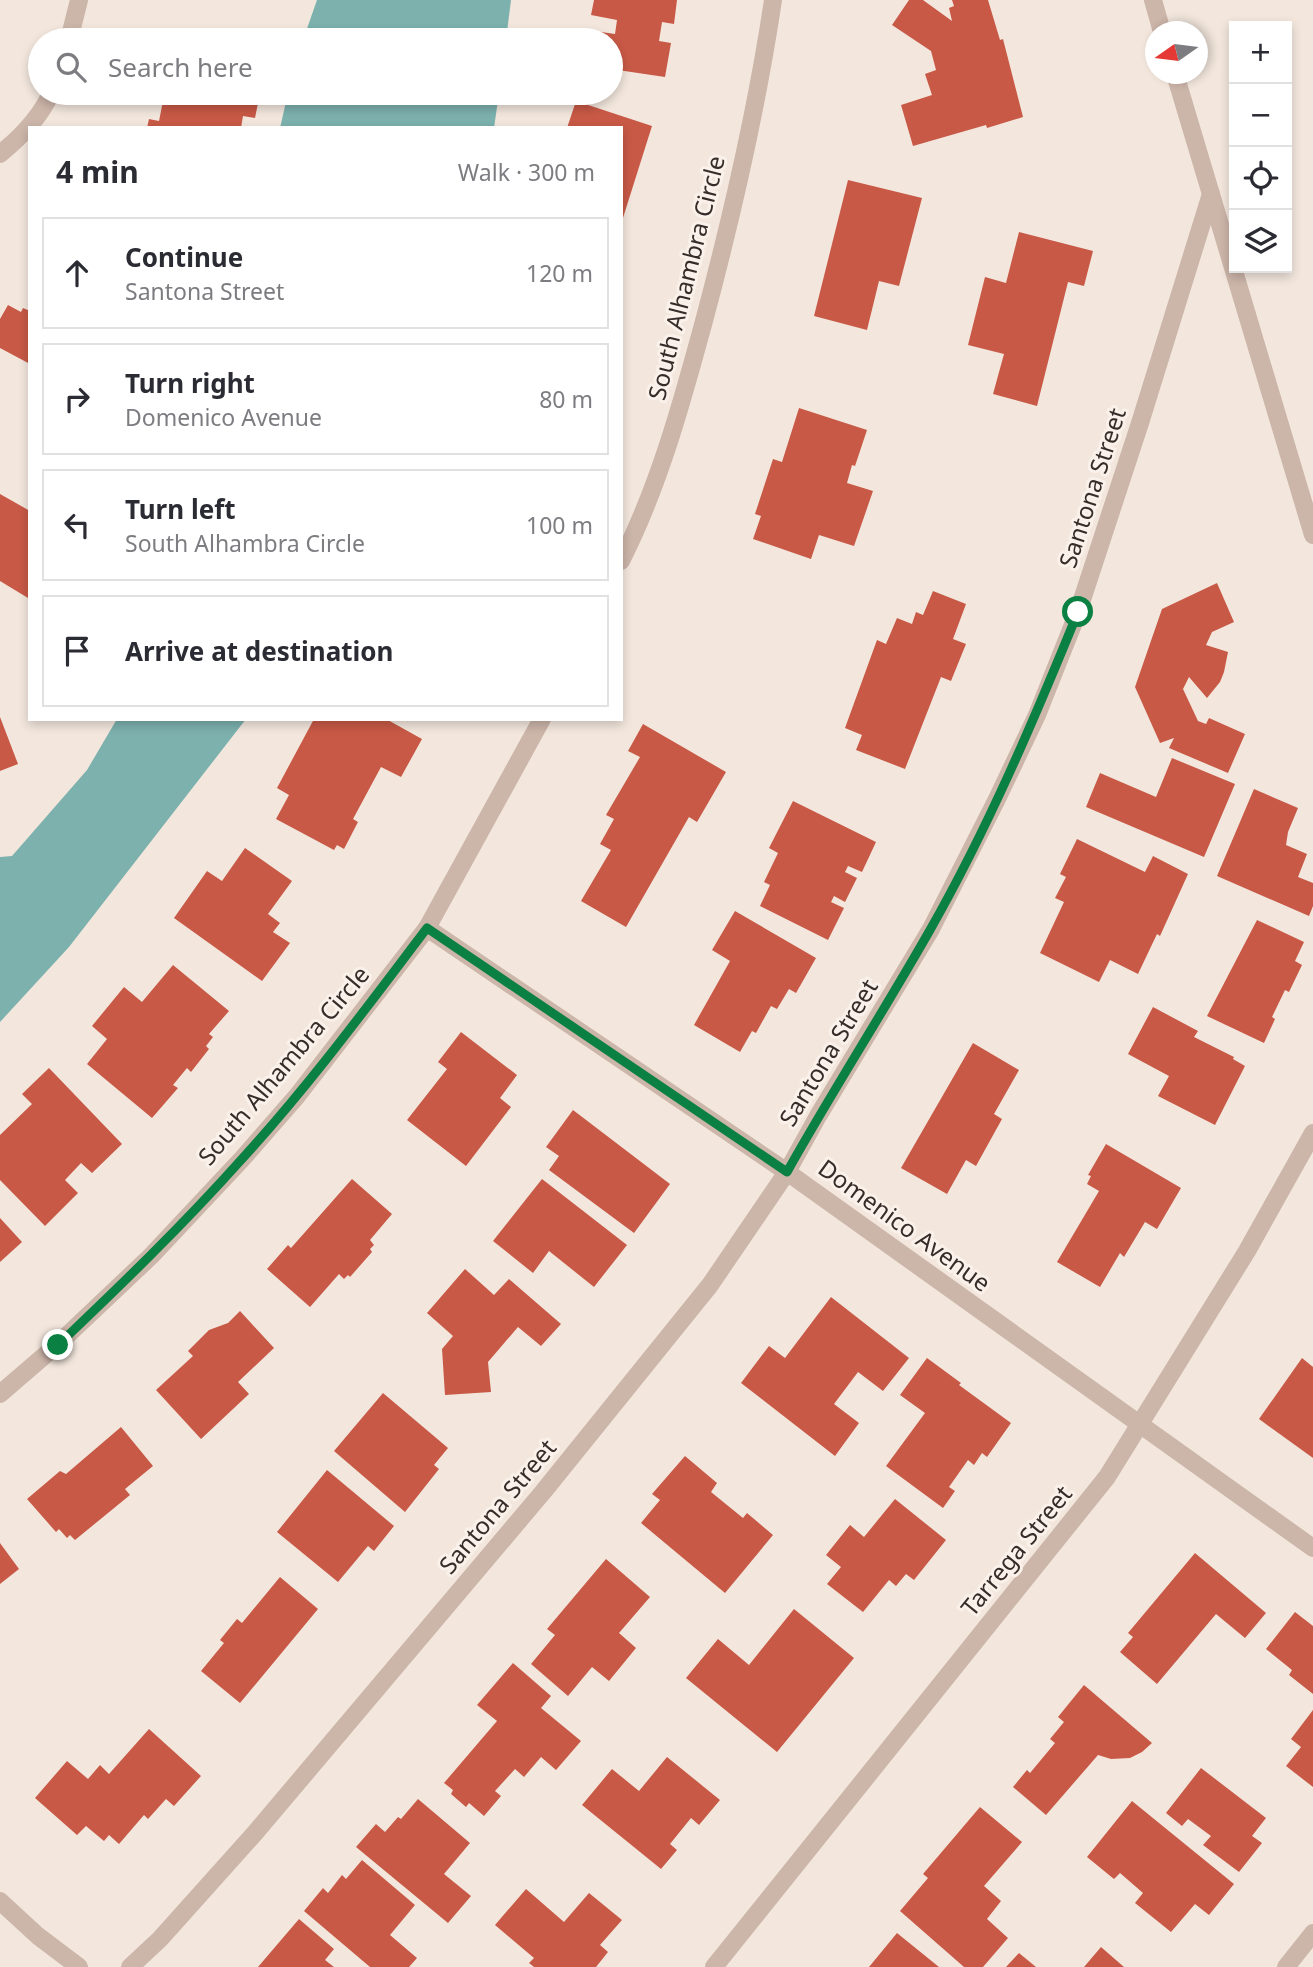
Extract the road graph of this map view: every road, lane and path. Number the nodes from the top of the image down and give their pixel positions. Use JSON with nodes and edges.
{"nodes":[{"id":1,"x":79,"y":0,"type":"edge"},
{"id":2,"x":773,"y":0,"type":"edge"},
{"id":3,"x":1153,"y":0,"type":"edge"},
{"id":4,"x":1159,"y":21,"type":"edge"},
{"id":5,"x":72,"y":28,"type":"edge"},
{"id":6,"x":1178,"y":84,"type":"edge"},
{"id":7,"x":44,"y":105,"type":"edge"},
{"id":8,"x":29,"y":126,"type":"edge"},
{"id":9,"x":28,"y":128,"type":"edge"},
{"id":10,"x":0,"y":154,"type":"edge"},
{"id":11,"x":1211,"y":194,"type":"junction"},
{"id":12,"x":1313,"y":535,"type":"edge"},
{"id":13,"x":623,"y":556,"type":"edge"},
{"id":14,"x":541,"y":721,"type":"edge"},
{"id":15,"x":427,"y":928,"type":"junction"},
{"id":16,"x":1313,"y":1133,"type":"edge"},
{"id":17,"x":787,"y":1172,"type":"junction"},
{"id":18,"x":0,"y":1394,"type":"edge"},
{"id":19,"x":1140,"y":1425,"type":"junction"},
{"id":20,"x":1313,"y":1548,"type":"edge"},
{"id":21,"x":0,"y":1901,"type":"edge"},
{"id":22,"x":1313,"y":1933,"type":"edge"},
{"id":23,"x":79,"y":1967,"type":"edge"},
{"id":24,"x":130,"y":1967,"type":"edge"},
{"id":25,"x":714,"y":1967,"type":"edge"},
{"id":26,"x":1286,"y":1967,"type":"edge"}],
"edges":[{"from":1,"to":5,"type":"street"},
{"from":2,"to":13,"type":"street","name":"South Alhambra Circle"},
{"from":3,"to":4,"type":"street"},
{"from":6,"to":11,"type":"street"},
{"from":7,"to":8,"type":"street"},
{"from":9,"to":10,"type":"street"},
{"from":11,"to":12,"type":"street"},
{"from":11,"to":17,"type":"street","name":"Santona Street"},
{"from":14,"to":15,"type":"street","name":"South Alhambra Circle"},
{"from":15,"to":17,"type":"street","name":"Domenico Avenue"},
{"from":15,"to":18,"type":"street","name":"South Alhambra Circle"},
{"from":16,"to":19,"type":"street","name":"Tarrega Street"},
{"from":17,"to":19,"type":"street","name":"Domenico Avenue"},
{"from":17,"to":24,"type":"street","name":"Santona Street"},
{"from":19,"to":20,"type":"street","name":"Domenico Avenue"},
{"from":19,"to":25,"type":"street","name":"Tarrega Street"},
{"from":21,"to":23,"type":"street"},
{"from":22,"to":26,"type":"street"}]}
